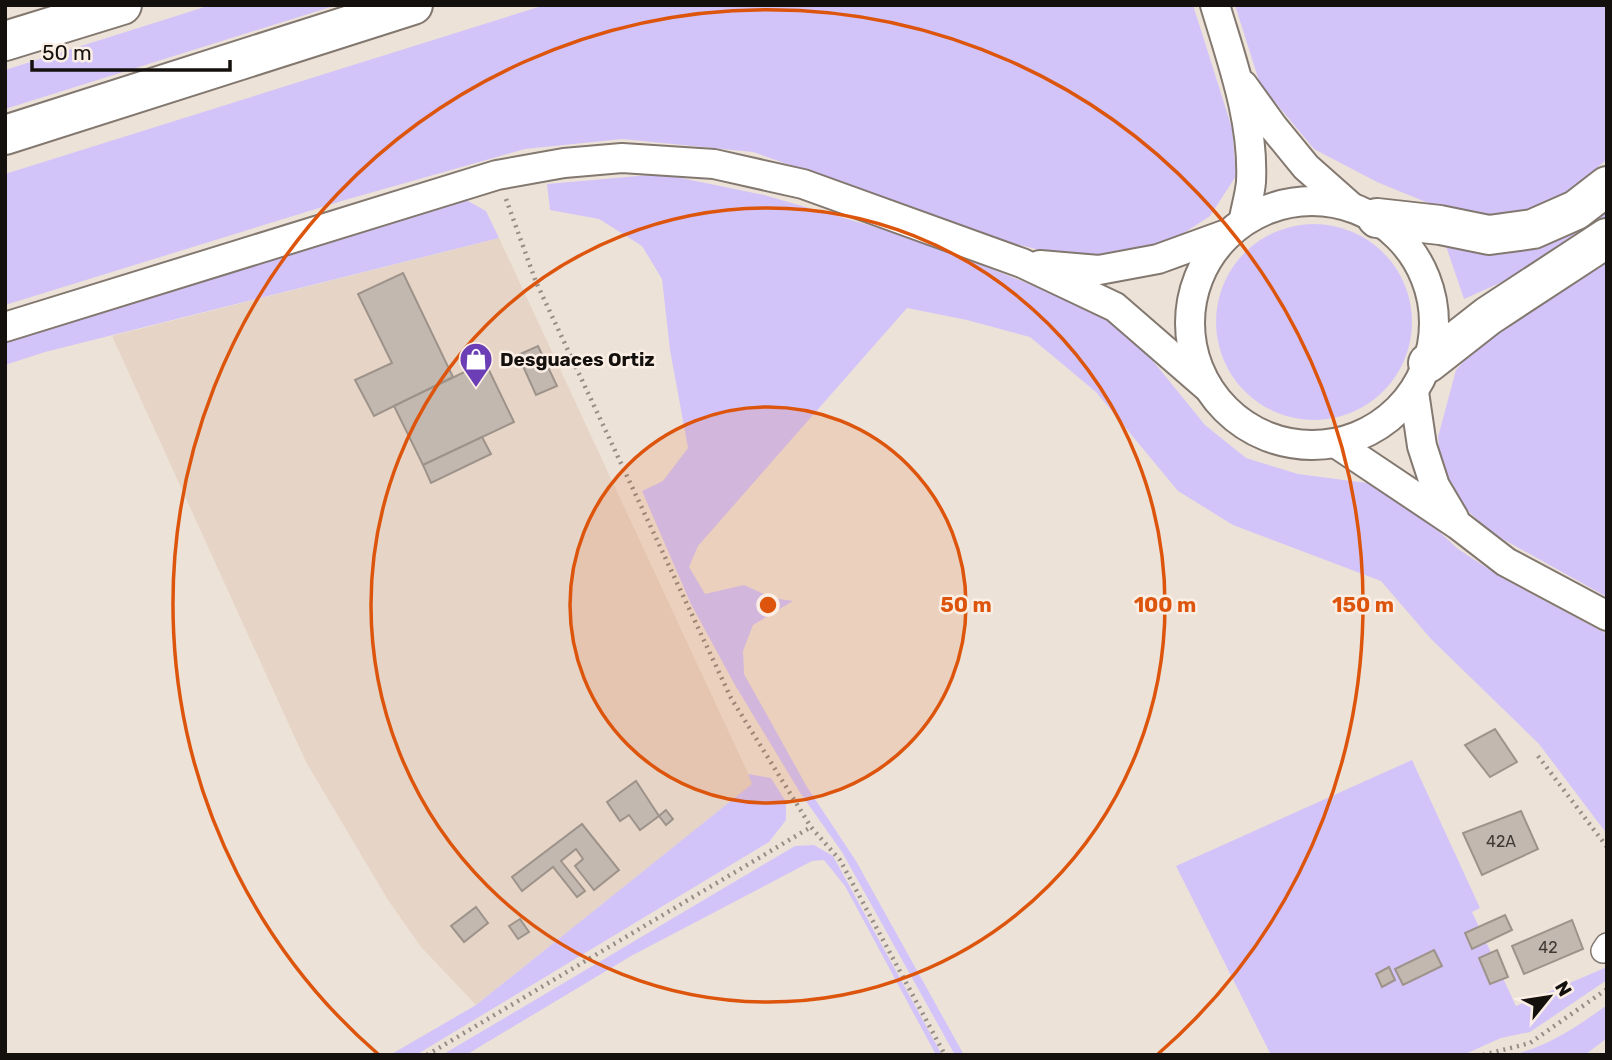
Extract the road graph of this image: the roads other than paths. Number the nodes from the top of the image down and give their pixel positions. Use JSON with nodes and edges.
{"nodes":[{"id":1,"x":122,"y":5,"type":"edge"},
{"id":2,"x":413,"y":5,"type":"edge"},
{"id":3,"x":1214,"y":5,"type":"edge"},
{"id":4,"x":5,"y":41,"type":"edge"},
{"id":5,"x":1237,"y":77,"type":"junction"},
{"id":6,"x":5,"y":135,"type":"edge"},
{"id":7,"x":1607,"y":186,"type":"edge"},
{"id":8,"x":1364,"y":212,"type":"junction"},
{"id":9,"x":1234,"y":227,"type":"junction"},
{"id":10,"x":1607,"y":238,"type":"edge"},
{"id":11,"x":1022,"y":263,"type":"junction"},
{"id":12,"x":5,"y":327,"type":"edge"},
{"id":13,"x":1421,"y":378,"type":"junction"},
{"id":14,"x":1206,"y":386,"type":"junction"},
{"id":15,"x":1337,"y":444,"type":"junction"},
{"id":16,"x":1458,"y":525,"type":"junction"},
{"id":17,"x":1607,"y":615,"type":"edge"}],
"edges":[{"from":1,"to":4,"type":"highway"},
{"from":2,"to":6,"type":"highway"},
{"from":3,"to":5,"type":"street"},
{"from":5,"to":8,"type":"street"},
{"from":5,"to":9,"type":"street"},
{"from":7,"to":8,"type":"highway"},
{"from":8,"to":9,"type":"street"},
{"from":8,"to":13,"type":"street"},
{"from":9,"to":11,"type":"street"},
{"from":9,"to":14,"type":"street"},
{"from":10,"to":13,"type":"highway"},
{"from":11,"to":12,"type":"street"},
{"from":11,"to":14,"type":"street"},
{"from":13,"to":15,"type":"street"},
{"from":13,"to":16,"type":"street"},
{"from":14,"to":15,"type":"street"},
{"from":15,"to":16,"type":"street"},
{"from":16,"to":17,"type":"street"}]}
